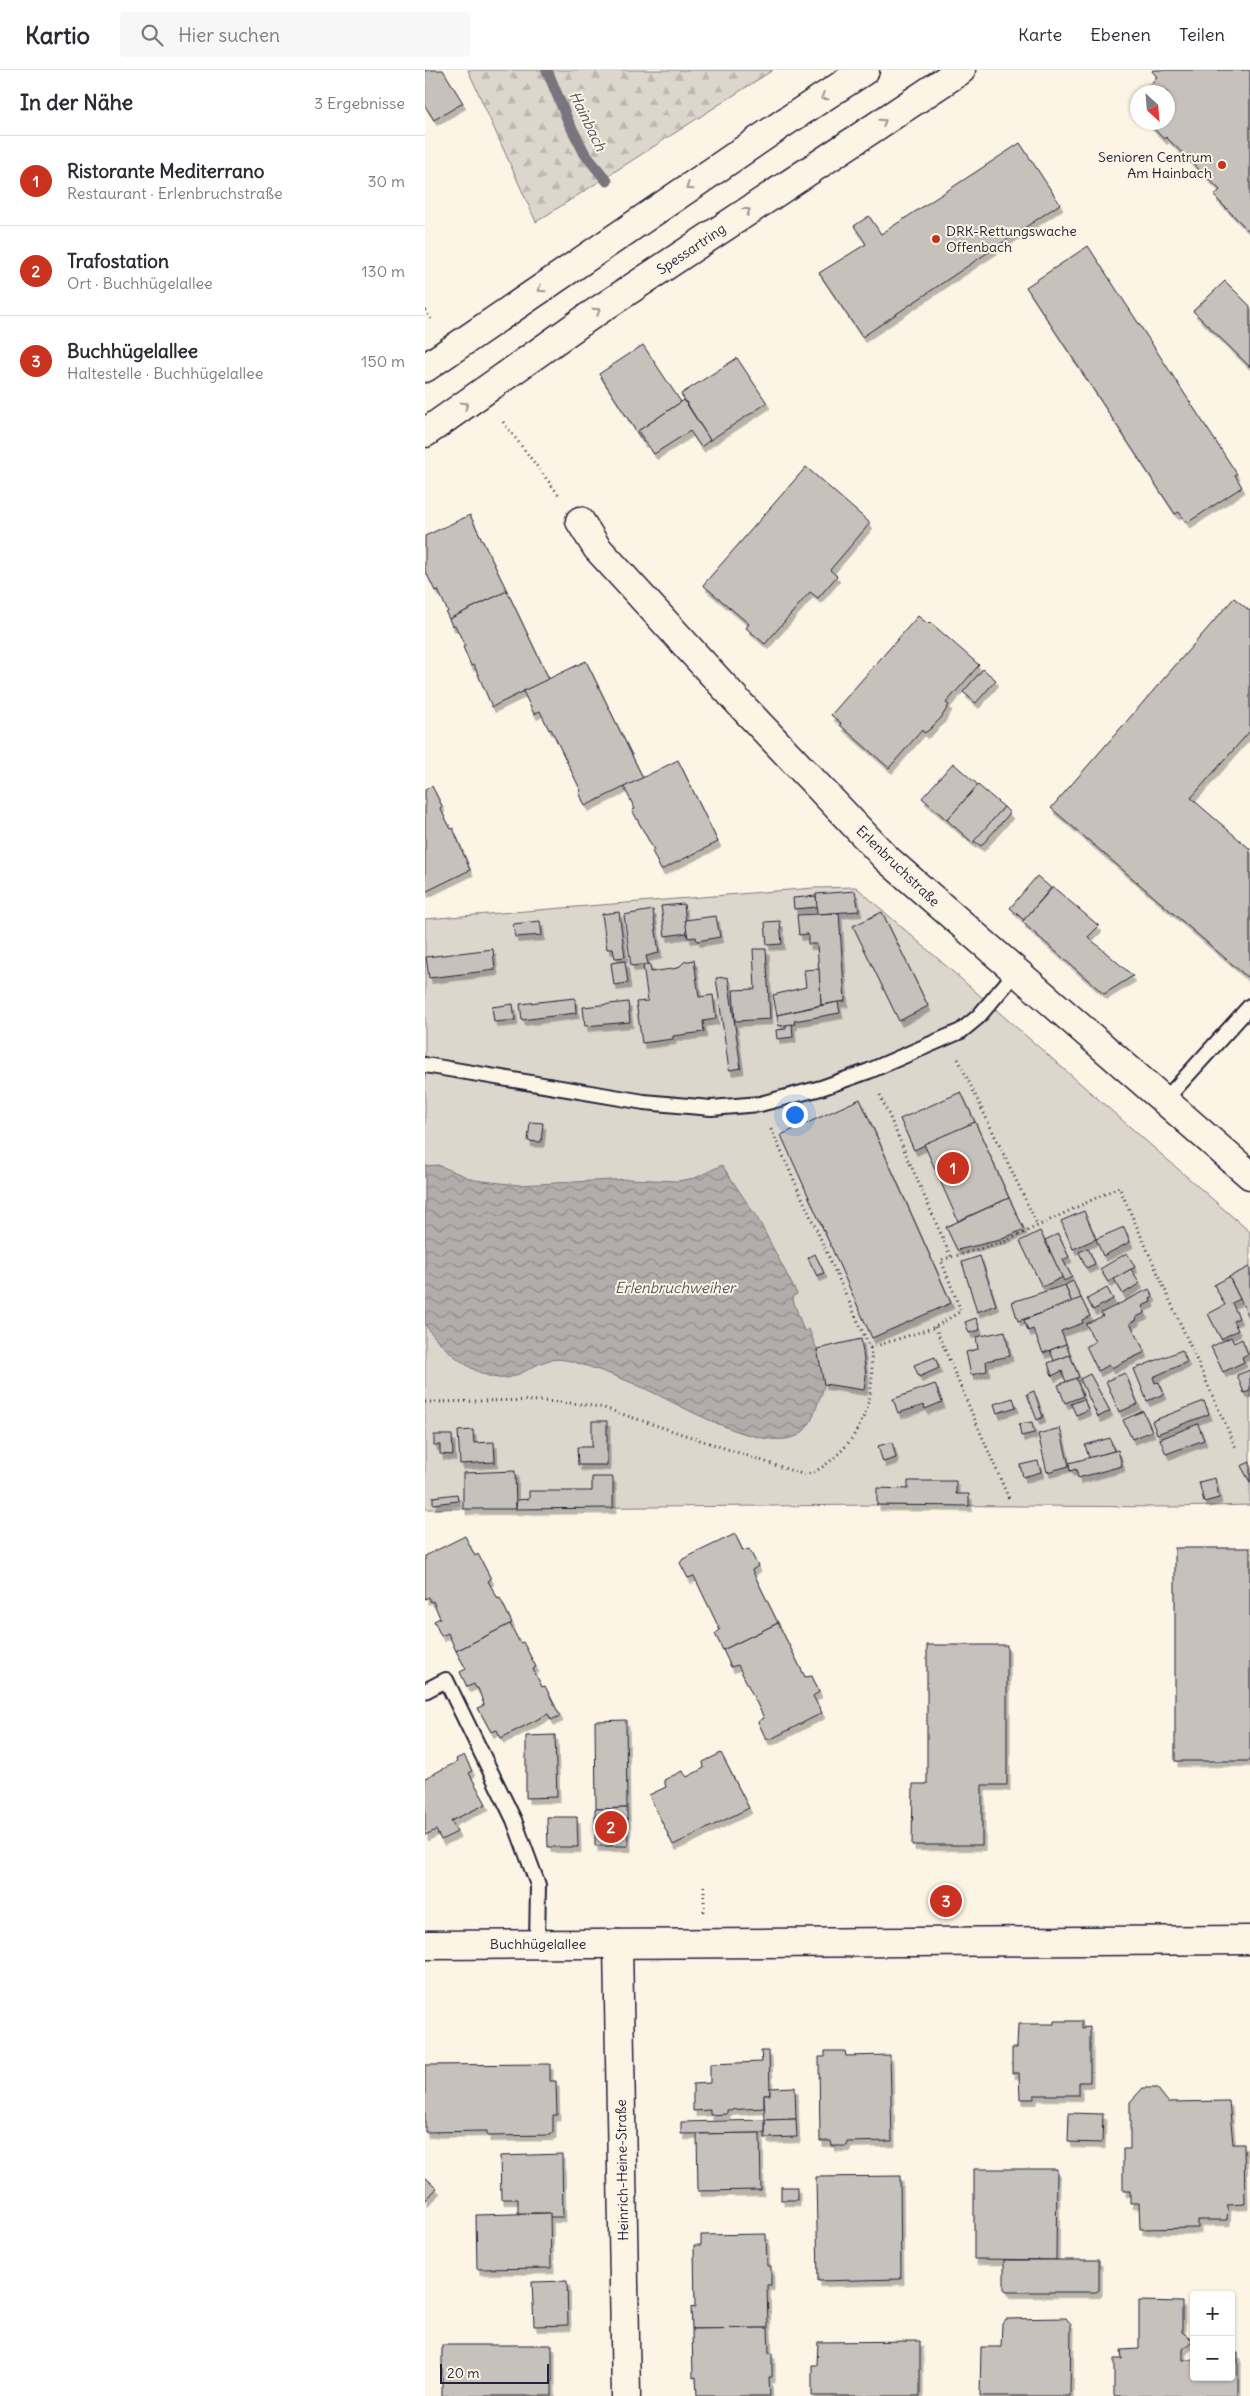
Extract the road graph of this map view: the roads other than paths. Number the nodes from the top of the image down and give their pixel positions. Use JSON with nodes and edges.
{"nodes":[{"id":1,"x":865,"y":70,"type":"edge"},
{"id":2,"x":961,"y":70,"type":"edge"},
{"id":3,"x":425,"y":368,"type":"edge"},
{"id":4,"x":425,"y":433,"type":"edge"},
{"id":5,"x":580,"y":521,"type":"road end"},
{"id":6,"x":1017,"y":971,"type":"junction"},
{"id":7,"x":1250,"y":1006,"type":"edge"},
{"id":8,"x":425,"y":1065,"type":"edge"},
{"id":9,"x":1164,"y":1101,"type":"junction"},
{"id":10,"x":1250,"y":1176,"type":"edge"},
{"id":11,"x":425,"y":1691,"type":"edge"},
{"id":12,"x":1250,"y":1940,"type":"edge"},
{"id":13,"x":537,"y":1944,"type":"junction"},
{"id":14,"x":619,"y":1944,"type":"junction"},
{"id":15,"x":425,"y":1945,"type":"edge"},
{"id":16,"x":626,"y":2396,"type":"edge"}],
"edges":[{"from":1,"to":3,"type":"street","one_way":true},
{"from":4,"to":2,"type":"street","name":"Spessartring","one_way":true},
{"from":5,"to":6,"type":"street","name":"Erlenbruchstraße"},
{"from":6,"to":8,"type":"lane"},
{"from":6,"to":9,"type":"street","name":"Erlenbruchstraße"},
{"from":7,"to":9,"type":"lane"},
{"from":9,"to":10,"type":"street","name":"Erlenbruchstraße"},
{"from":11,"to":13,"type":"lane"},
{"from":12,"to":14,"type":"street","name":"Buchhügelallee"},
{"from":13,"to":14,"type":"street","name":"Buchhügelallee"},
{"from":13,"to":15,"type":"street","name":"Buchhügelallee"},
{"from":14,"to":16,"type":"street","name":"Heinrich-Heine-Straße"}]}
